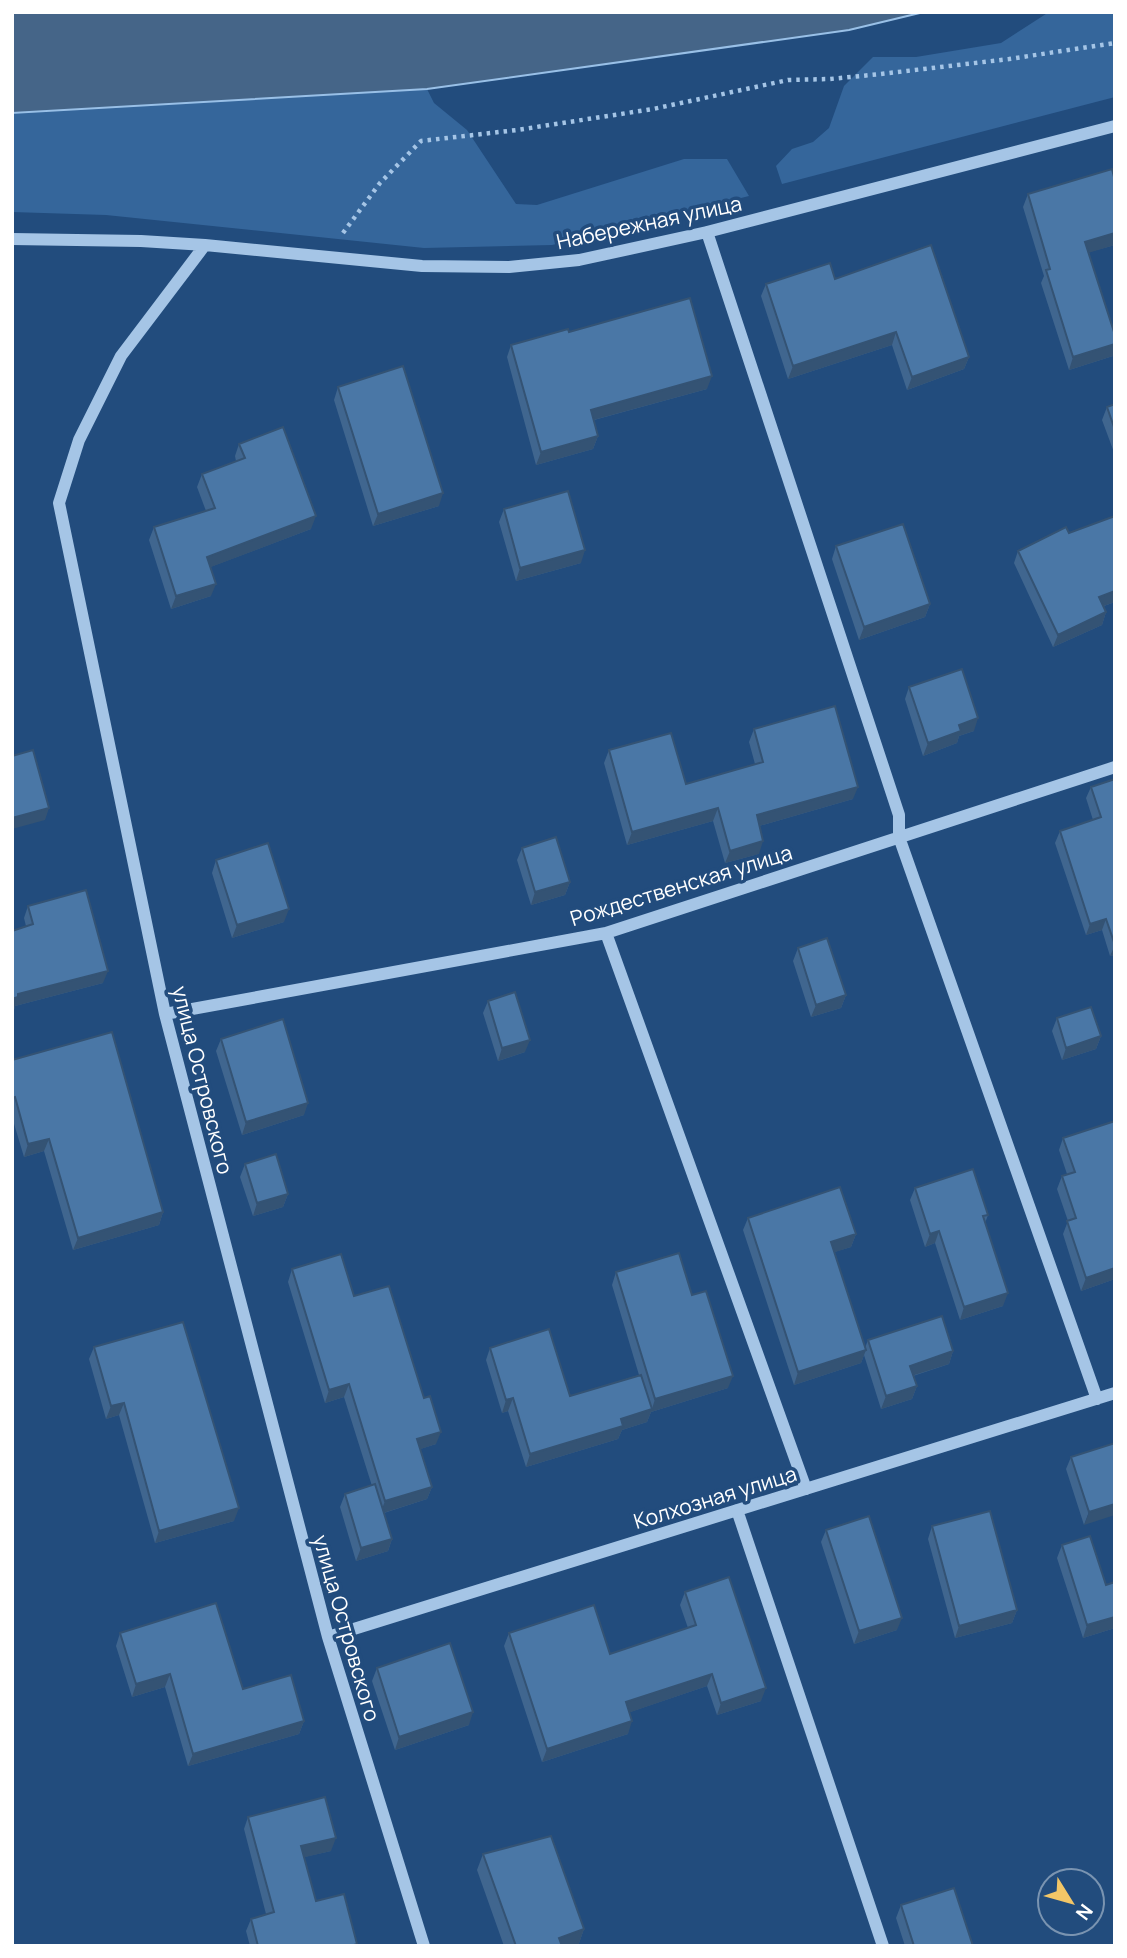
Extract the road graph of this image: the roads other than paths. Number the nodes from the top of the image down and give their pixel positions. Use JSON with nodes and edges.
{"nodes":[{"id":1,"x":1115,"y":126,"type":"edge"},
{"id":2,"x":707,"y":232,"type":"junction"},
{"id":3,"x":12,"y":239,"type":"edge"},
{"id":4,"x":205,"y":245,"type":"junction"},
{"id":5,"x":1115,"y":767,"type":"edge"},
{"id":6,"x":899,"y":837,"type":"junction"},
{"id":7,"x":606,"y":933,"type":"junction"},
{"id":8,"x":165,"y":1014,"type":"junction"},
{"id":9,"x":1115,"y":1393,"type":"edge"},
{"id":10,"x":1097,"y":1399,"type":"junction"},
{"id":11,"x":806,"y":1489,"type":"junction"},
{"id":12,"x":737,"y":1510,"type":"junction"},
{"id":13,"x":328,"y":1637,"type":"junction"},
{"id":14,"x":424,"y":1946,"type":"edge"},
{"id":15,"x":883,"y":1946,"type":"edge"}],
"edges":[{"from":1,"to":2,"type":"street","name":"Набережная улица"},
{"from":2,"to":4,"type":"street","name":"Набережная улица"},
{"from":2,"to":6,"type":"street"},
{"from":3,"to":4,"type":"street","name":"Набережная улица"},
{"from":4,"to":8,"type":"street","name":"улица Островского"},
{"from":5,"to":6,"type":"street","name":"Рождественская улица"},
{"from":6,"to":7,"type":"street","name":"Рождественская улица"},
{"from":6,"to":10,"type":"street"},
{"from":7,"to":8,"type":"street","name":"Рождественская улица"},
{"from":7,"to":11,"type":"street"},
{"from":8,"to":13,"type":"street","name":"улица Островского"},
{"from":9,"to":10,"type":"street","name":"Колхозная улица"},
{"from":10,"to":11,"type":"street","name":"Колхозная улица"},
{"from":11,"to":12,"type":"street","name":"Колхозная улица"},
{"from":12,"to":13,"type":"street","name":"Колхозная улица"},
{"from":12,"to":15,"type":"street"},
{"from":13,"to":14,"type":"street","name":"улица Островского"}]}
